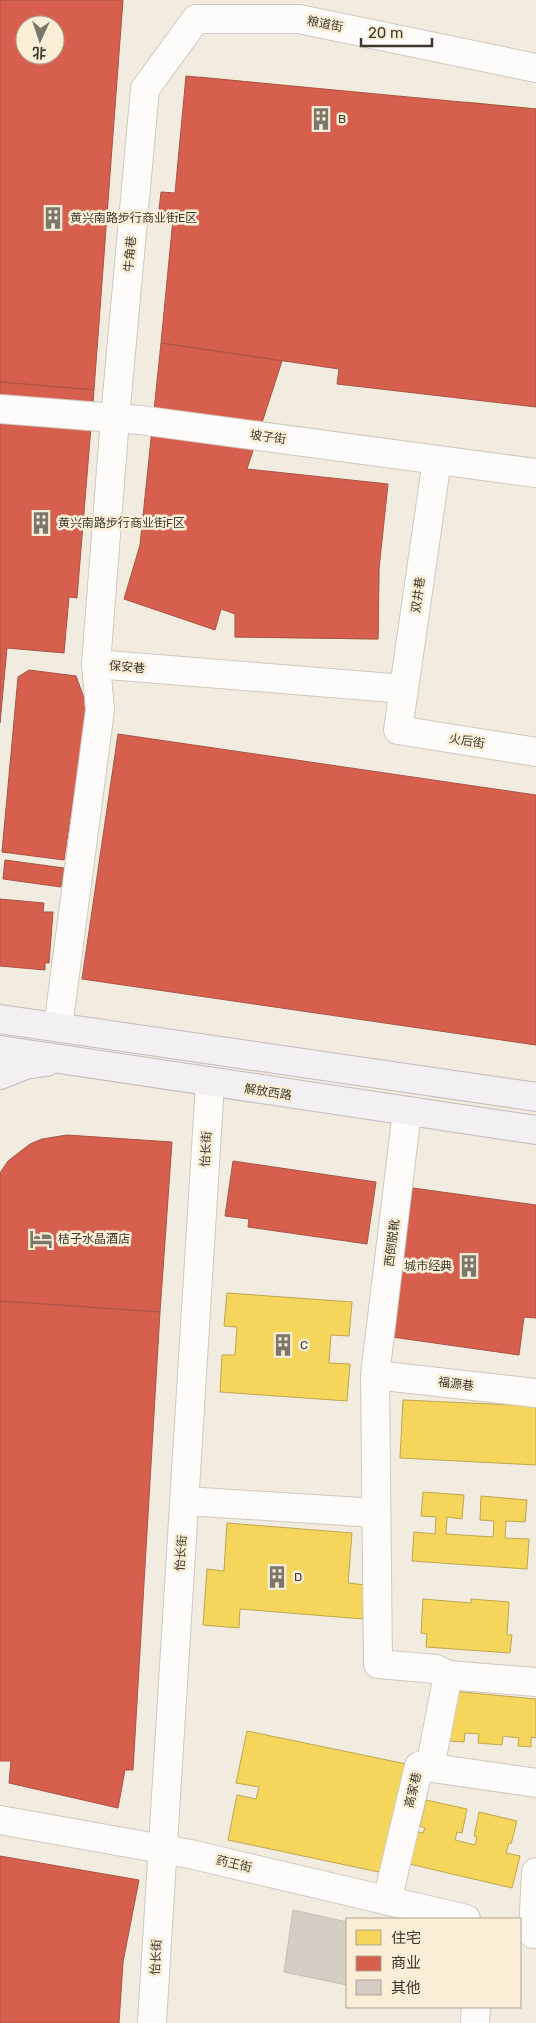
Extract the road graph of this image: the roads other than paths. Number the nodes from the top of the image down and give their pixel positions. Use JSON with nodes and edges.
{"nodes":[{"id":1,"x":301,"y":9,"type":"edge"},
{"id":2,"x":536,"y":68,"type":"edge"},
{"id":3,"x":145,"y":89,"type":"joint"},
{"id":4,"x":0,"y":409,"type":"edge"},
{"id":5,"x":115,"y":418,"type":"junction"},
{"id":6,"x":437,"y":460,"type":"junction"},
{"id":7,"x":536,"y":473,"type":"edge"},
{"id":8,"x":96,"y":664,"type":"junction"},
{"id":9,"x":404,"y":689,"type":"junction"},
{"id":10,"x":398,"y":730,"type":"joint"},
{"id":11,"x":536,"y":752,"type":"edge"},
{"id":12,"x":0,"y":1019,"type":"edge"},
{"id":13,"x":58,"y":1027,"type":"junction"},
{"id":14,"x":0,"y":1050,"type":"edge"},
{"id":15,"x":62,"y":1060,"type":"junction"},
{"id":16,"x":0,"y":1075,"type":"edge"},
{"id":17,"x":210,"y":1083,"type":"junction"},
{"id":18,"x":536,"y":1097,"type":"edge"},
{"id":19,"x":407,"y":1112,"type":"junction"},
{"id":20,"x":536,"y":1130,"type":"edge"},
{"id":21,"x":375,"y":1374,"type":"junction"},
{"id":22,"x":536,"y":1393,"type":"edge"},
{"id":23,"x":185,"y":1501,"type":"junction"},
{"id":24,"x":376,"y":1513,"type":"junction"},
{"id":25,"x":448,"y":1675,"type":"junction"},
{"id":26,"x":536,"y":1682,"type":"edge"},
{"id":27,"x":430,"y":1767,"type":"junction"},
{"id":28,"x":536,"y":1783,"type":"edge"},
{"id":29,"x":0,"y":1820,"type":"edge"},
{"id":30,"x":162,"y":1848,"type":"junction"},
{"id":31,"x":536,"y":1872,"type":"edge"},
{"id":32,"x":387,"y":1900,"type":"junction"},
{"id":33,"x":462,"y":1918,"type":"edge"},
{"id":34,"x":530,"y":1933,"type":"edge"},
{"id":35,"x":476,"y":2008,"type":"edge"},
{"id":36,"x":152,"y":2023,"type":"edge"},
{"id":37,"x":475,"y":2023,"type":"edge"}],
"edges":[{"from":1,"to":2,"type":"street","name":"粮道街"},
{"from":1,"to":3,"type":"street","name":"粮道街"},
{"from":3,"to":5,"type":"street","name":"牛角巷"},
{"from":4,"to":5,"type":"street","name":"坡子街"},
{"from":5,"to":6,"type":"street","name":"坡子街"},
{"from":5,"to":8,"type":"street","name":"保安巷"},
{"from":6,"to":7,"type":"street","name":"坡子街"},
{"from":6,"to":9,"type":"street","name":"双井巷"},
{"from":8,"to":9,"type":"street","name":"保安巷"},
{"from":8,"to":13,"type":"street"},
{"from":9,"to":10,"type":"street","name":"双井巷"},
{"from":10,"to":11,"type":"street","name":"火后街"},
{"from":12,"to":13,"type":"main road"},
{"from":13,"to":18,"type":"main road"},
{"from":14,"to":15,"type":"main road","name":"解放西路"},
{"from":15,"to":16,"type":"main road"},
{"from":15,"to":17,"type":"main road","name":"解放西路"},
{"from":17,"to":19,"type":"main road","name":"解放西路"},
{"from":17,"to":23,"type":"street","name":"怡长街"},
{"from":19,"to":20,"type":"main road","name":"解放西路"},
{"from":19,"to":21,"type":"street","name":"西倒脱靴"},
{"from":21,"to":22,"type":"street","name":"福源巷"},
{"from":21,"to":24,"type":"street","name":"西倒脱靴"},
{"from":23,"to":24,"type":"street"},
{"from":23,"to":30,"type":"street","name":"怡长街"},
{"from":24,"to":25,"type":"street","name":"西倒脱靴"},
{"from":25,"to":26,"type":"street"},
{"from":25,"to":27,"type":"street"},
{"from":27,"to":28,"type":"street","name":"高家巷"},
{"from":27,"to":32,"type":"street","name":"高家巷"},
{"from":29,"to":30,"type":"street","name":"药王街"},
{"from":30,"to":32,"type":"street","name":"药王街"},
{"from":30,"to":36,"type":"street","name":"怡长街"},
{"from":31,"to":34,"type":"street"},
{"from":32,"to":33,"type":"street","name":"药王街"},
{"from":35,"to":37,"type":"street"}]}
